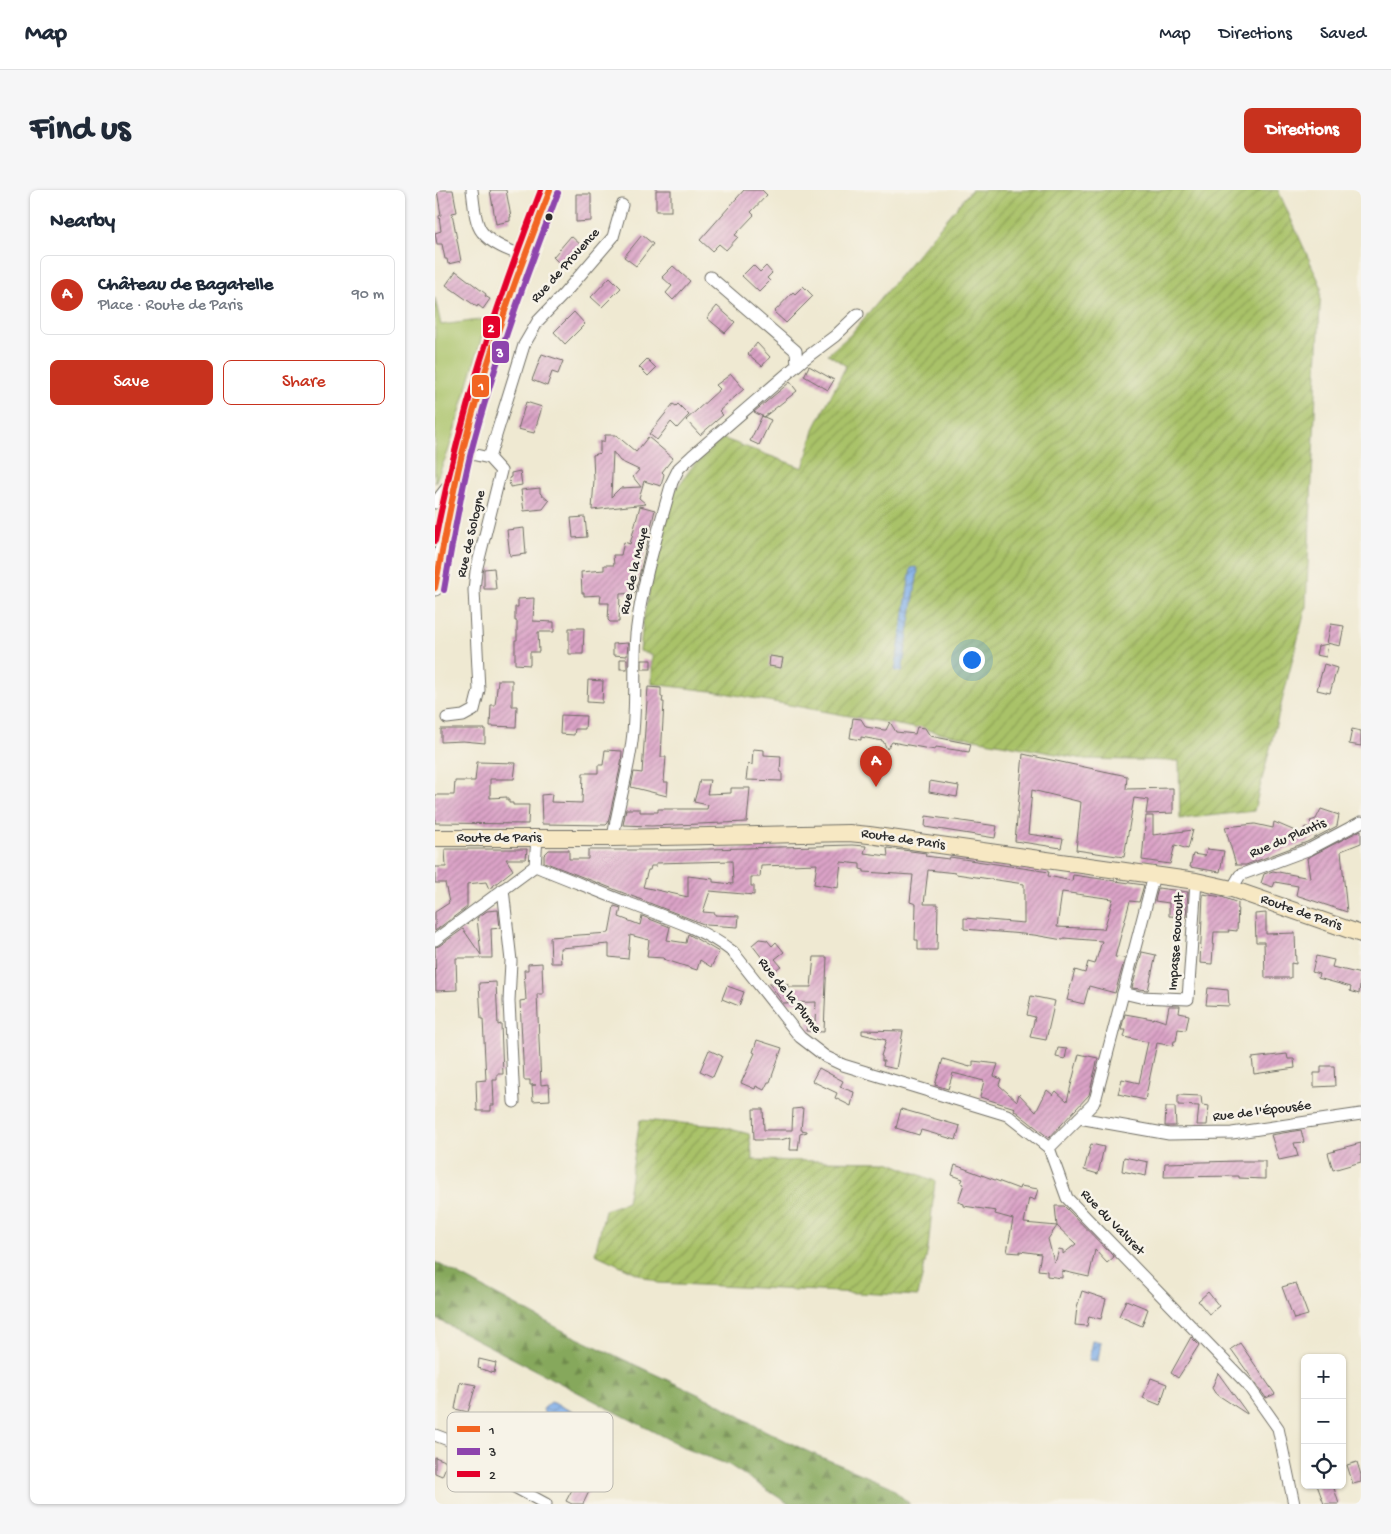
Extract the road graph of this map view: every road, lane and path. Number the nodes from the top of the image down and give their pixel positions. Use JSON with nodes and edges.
{"nodes":[{"id":1,"x":472,"y":190,"type":"edge"},
{"id":2,"x":550,"y":190,"type":"edge"},
{"id":3,"x":622,"y":205,"type":"dead end"},
{"id":4,"x":523,"y":256,"type":"junction"},
{"id":5,"x":710,"y":277,"type":"dead end"},
{"id":6,"x":858,"y":314,"type":"dead end"},
{"id":7,"x":797,"y":365,"type":"junction"},
{"id":8,"x":463,"y":452,"type":"junction"},
{"id":9,"x":489,"y":458,"type":"junction"},
{"id":10,"x":458,"y":473,"type":"junction"},
{"id":11,"x":435,"y":503,"type":"edge"},
{"id":12,"x":437,"y":559,"type":"edge"},
{"id":13,"x":435,"y":588,"type":"edge"},
{"id":14,"x":447,"y":718,"type":"dead end"},
{"id":15,"x":1361,"y":822,"type":"edge"},
{"id":16,"x":537,"y":837,"type":"junction"},
{"id":17,"x":435,"y":838,"type":"edge"},
{"id":18,"x":613,"y":838,"type":"junction"},
{"id":19,"x":535,"y":866,"type":"junction"},
{"id":20,"x":1154,"y":875,"type":"junction"},
{"id":21,"x":1196,"y":881,"type":"junction"},
{"id":22,"x":503,"y":889,"type":"junction"},
{"id":23,"x":1232,"y":889,"type":"junction"},
{"id":24,"x":1361,"y":934,"type":"edge"},
{"id":25,"x":435,"y":940,"type":"edge"},
{"id":26,"x":1123,"y":993,"type":"junction"},
{"id":27,"x":514,"y":1102,"type":"dead end"},
{"id":28,"x":1361,"y":1114,"type":"edge"},
{"id":29,"x":1079,"y":1118,"type":"junction"},
{"id":30,"x":1049,"y":1148,"type":"junction"},
{"id":31,"x":435,"y":1435,"type":"edge"},
{"id":32,"x":447,"y":1440,"type":"edge"},
{"id":33,"x":524,"y":1492,"type":"edge"},
{"id":34,"x":546,"y":1504,"type":"edge"},
{"id":35,"x":1294,"y":1504,"type":"edge"}],
"edges":[{"from":1,"to":4,"type":"street"},
{"from":2,"to":4,"type":"street"},
{"from":3,"to":9,"type":"street","name":"Rue de Provence"},
{"from":4,"to":8,"type":"street"},
{"from":5,"to":7,"type":"street"},
{"from":6,"to":7,"type":"street","name":"Rue de la Maye"},
{"from":7,"to":18,"type":"street","name":"Rue de la Maye"},
{"from":8,"to":9,"type":"street"},
{"from":8,"to":10,"type":"street"},
{"from":9,"to":14,"type":"street","name":"Rue de Sologne"},
{"from":10,"to":11,"type":"street"},
{"from":10,"to":12,"type":"street"},
{"from":12,"to":13,"type":"street"},
{"from":15,"to":23,"type":"street","name":"Rue du Plantis"},
{"from":16,"to":17,"type":"main road","name":"Route de Paris"},
{"from":16,"to":18,"type":"main road","name":"Route de Paris"},
{"from":16,"to":19,"type":"street"},
{"from":18,"to":20,"type":"main road","name":"Route de Paris"},
{"from":19,"to":22,"type":"street"},
{"from":19,"to":30,"type":"street","name":"Rue de la Plume"},
{"from":20,"to":21,"type":"main road","name":"Route de Paris"},
{"from":20,"to":26,"type":"street"},
{"from":21,"to":23,"type":"main road","name":"Route de Paris"},
{"from":21,"to":26,"type":"street","name":"Impasse Roucoult"},
{"from":22,"to":25,"type":"street"},
{"from":22,"to":27,"type":"street"},
{"from":23,"to":24,"type":"main road","name":"Route de Paris"},
{"from":26,"to":29,"type":"street"},
{"from":28,"to":29,"type":"street","name":"Rue de l'Épousée"},
{"from":29,"to":30,"type":"street"},
{"from":30,"to":35,"type":"street","name":"Rue du Valvret"},
{"from":31,"to":32,"type":"street"},
{"from":33,"to":34,"type":"street"}]}
